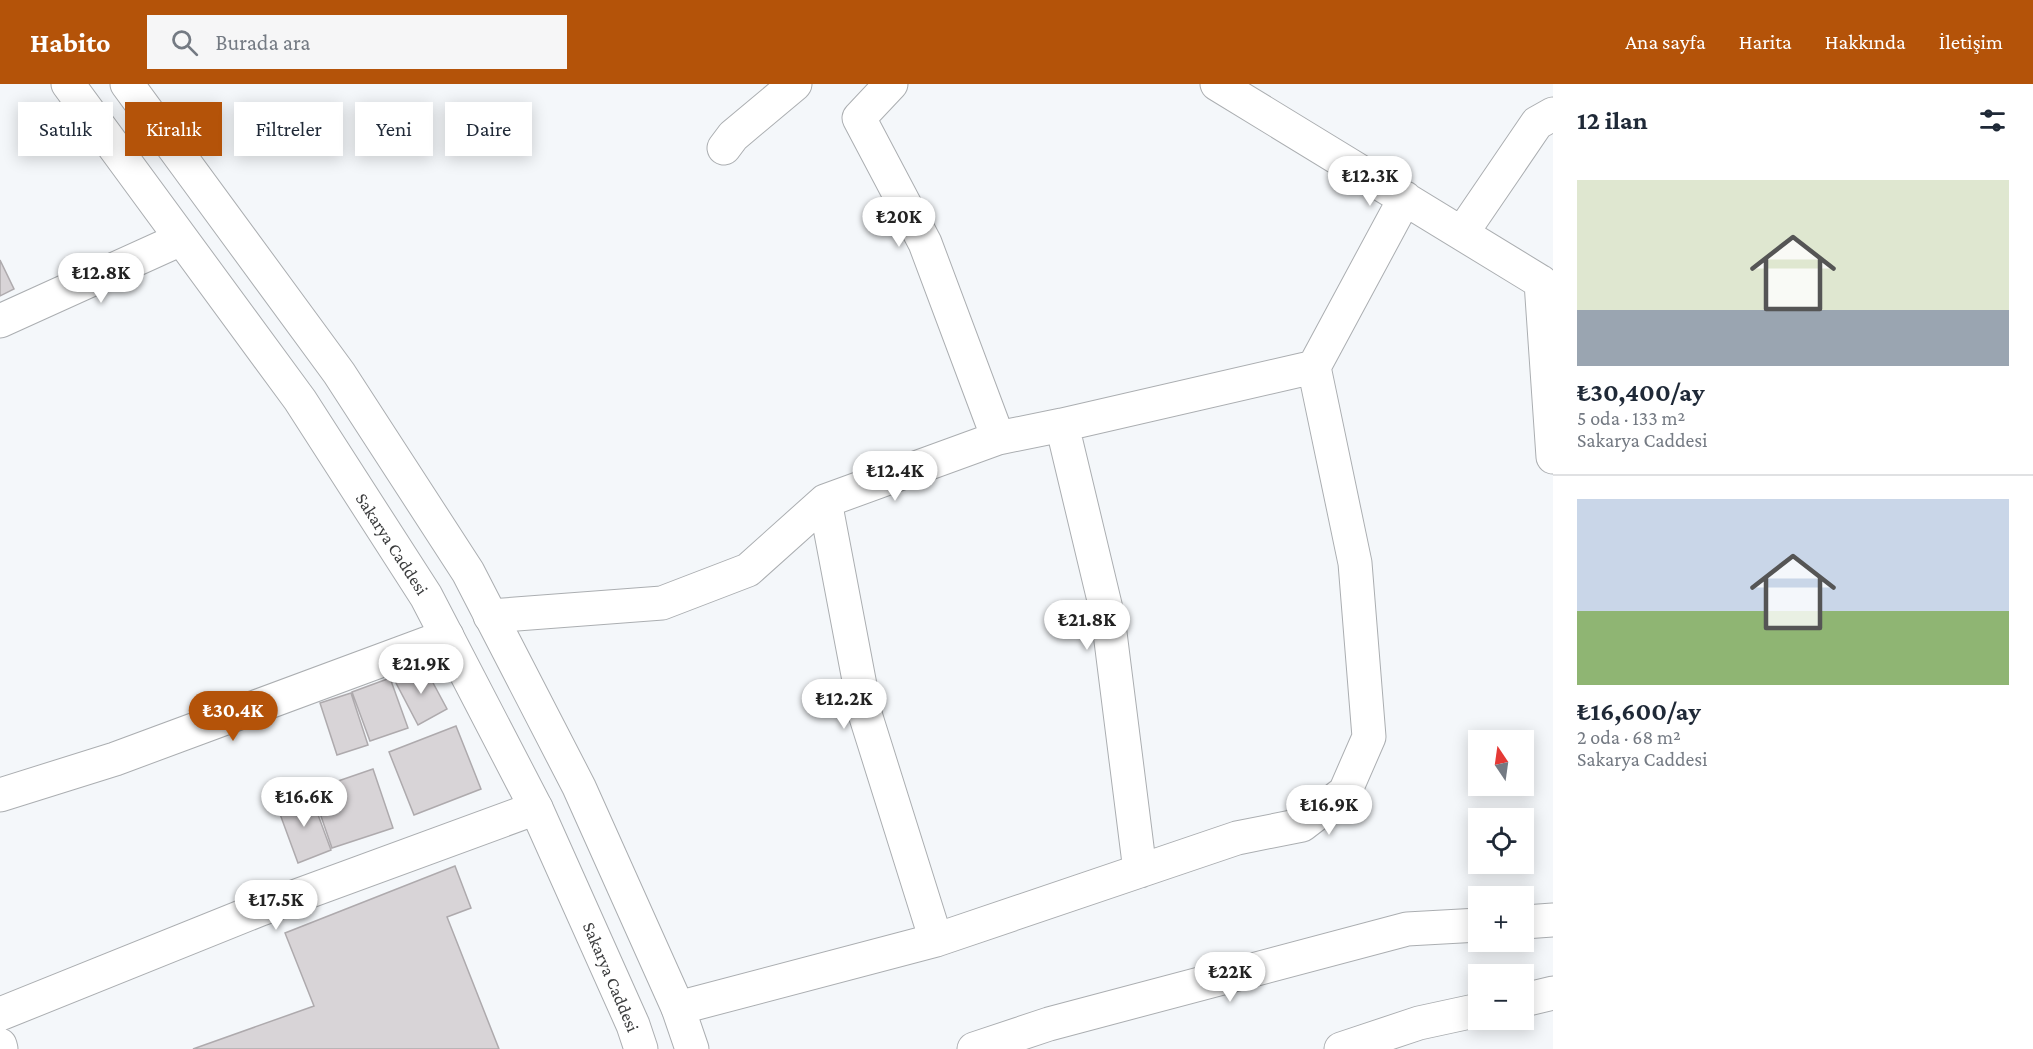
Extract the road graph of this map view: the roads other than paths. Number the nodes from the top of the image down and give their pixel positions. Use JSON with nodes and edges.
{"nodes":[{"id":1,"x":68,"y":84,"type":"edge"},
{"id":2,"x":127,"y":84,"type":"edge"},
{"id":3,"x":795,"y":84,"type":"edge"},
{"id":4,"x":891,"y":84,"type":"edge"},
{"id":5,"x":1217,"y":84,"type":"edge"},
{"id":6,"x":1553,"y":114,"type":"edge"},
{"id":7,"x":724,"y":147,"type":"dead end"},
{"id":8,"x":1405,"y":198,"type":"junction"},
{"id":9,"x":1462,"y":233,"type":"junction"},
{"id":10,"x":181,"y":239,"type":"junction"},
{"id":11,"x":1547,"y":287,"type":"edge"},
{"id":12,"x":0,"y":321,"type":"edge"},
{"id":13,"x":1314,"y":367,"type":"junction"},
{"id":14,"x":1062,"y":425,"type":"junction"},
{"id":15,"x":998,"y":438,"type":"junction"},
{"id":16,"x":1553,"y":457,"type":"edge"},
{"id":17,"x":825,"y":501,"type":"junction"},
{"id":18,"x":490,"y":616,"type":"junction"},
{"id":19,"x":447,"y":636,"type":"junction"},
{"id":20,"x":0,"y":795,"type":"edge"},
{"id":21,"x":536,"y":808,"type":"junction"},
{"id":22,"x":1140,"y":871,"type":"junction"},
{"id":23,"x":1553,"y":920,"type":"edge"},
{"id":24,"x":1534,"y":921,"type":"edge"},
{"id":25,"x":1468,"y":926,"type":"edge"},
{"id":26,"x":936,"y":940,"type":"junction"},
{"id":27,"x":1553,"y":993,"type":"edge"},
{"id":28,"x":1534,"y":998,"type":"edge"},
{"id":29,"x":678,"y":1008,"type":"junction"},
{"id":30,"x":1468,"y":1012,"type":"edge"},
{"id":31,"x":0,"y":1014,"type":"edge"},
{"id":32,"x":641,"y":1049,"type":"edge"},
{"id":33,"x":692,"y":1049,"type":"edge"},
{"id":34,"x":974,"y":1049,"type":"edge"},
{"id":35,"x":1341,"y":1049,"type":"edge"}],
"edges":[{"from":1,"to":10,"type":"street","name":"Sakarya Caddesi"},
{"from":2,"to":18,"type":"street"},
{"from":3,"to":7,"type":"street"},
{"from":4,"to":15,"type":"street"},
{"from":5,"to":8,"type":"street"},
{"from":6,"to":9,"type":"street"},
{"from":8,"to":9,"type":"street"},
{"from":8,"to":13,"type":"street"},
{"from":9,"to":11,"type":"street"},
{"from":10,"to":12,"type":"street"},
{"from":10,"to":19,"type":"street","name":"Sakarya Caddesi"},
{"from":11,"to":16,"type":"street"},
{"from":13,"to":14,"type":"street"},
{"from":13,"to":22,"type":"street"},
{"from":14,"to":15,"type":"street"},
{"from":14,"to":22,"type":"street"},
{"from":15,"to":17,"type":"street"},
{"from":17,"to":18,"type":"street"},
{"from":17,"to":26,"type":"street"},
{"from":18,"to":29,"type":"street"},
{"from":19,"to":20,"type":"street"},
{"from":19,"to":21,"type":"street","name":"Sakarya Caddesi"},
{"from":21,"to":31,"type":"street"},
{"from":21,"to":32,"type":"street","name":"Sakarya Caddesi"},
{"from":22,"to":26,"type":"street"},
{"from":23,"to":24,"type":"street"},
{"from":25,"to":34,"type":"street"},
{"from":26,"to":29,"type":"street"},
{"from":27,"to":28,"type":"street"},
{"from":29,"to":33,"type":"street"},
{"from":30,"to":35,"type":"street"}]}
